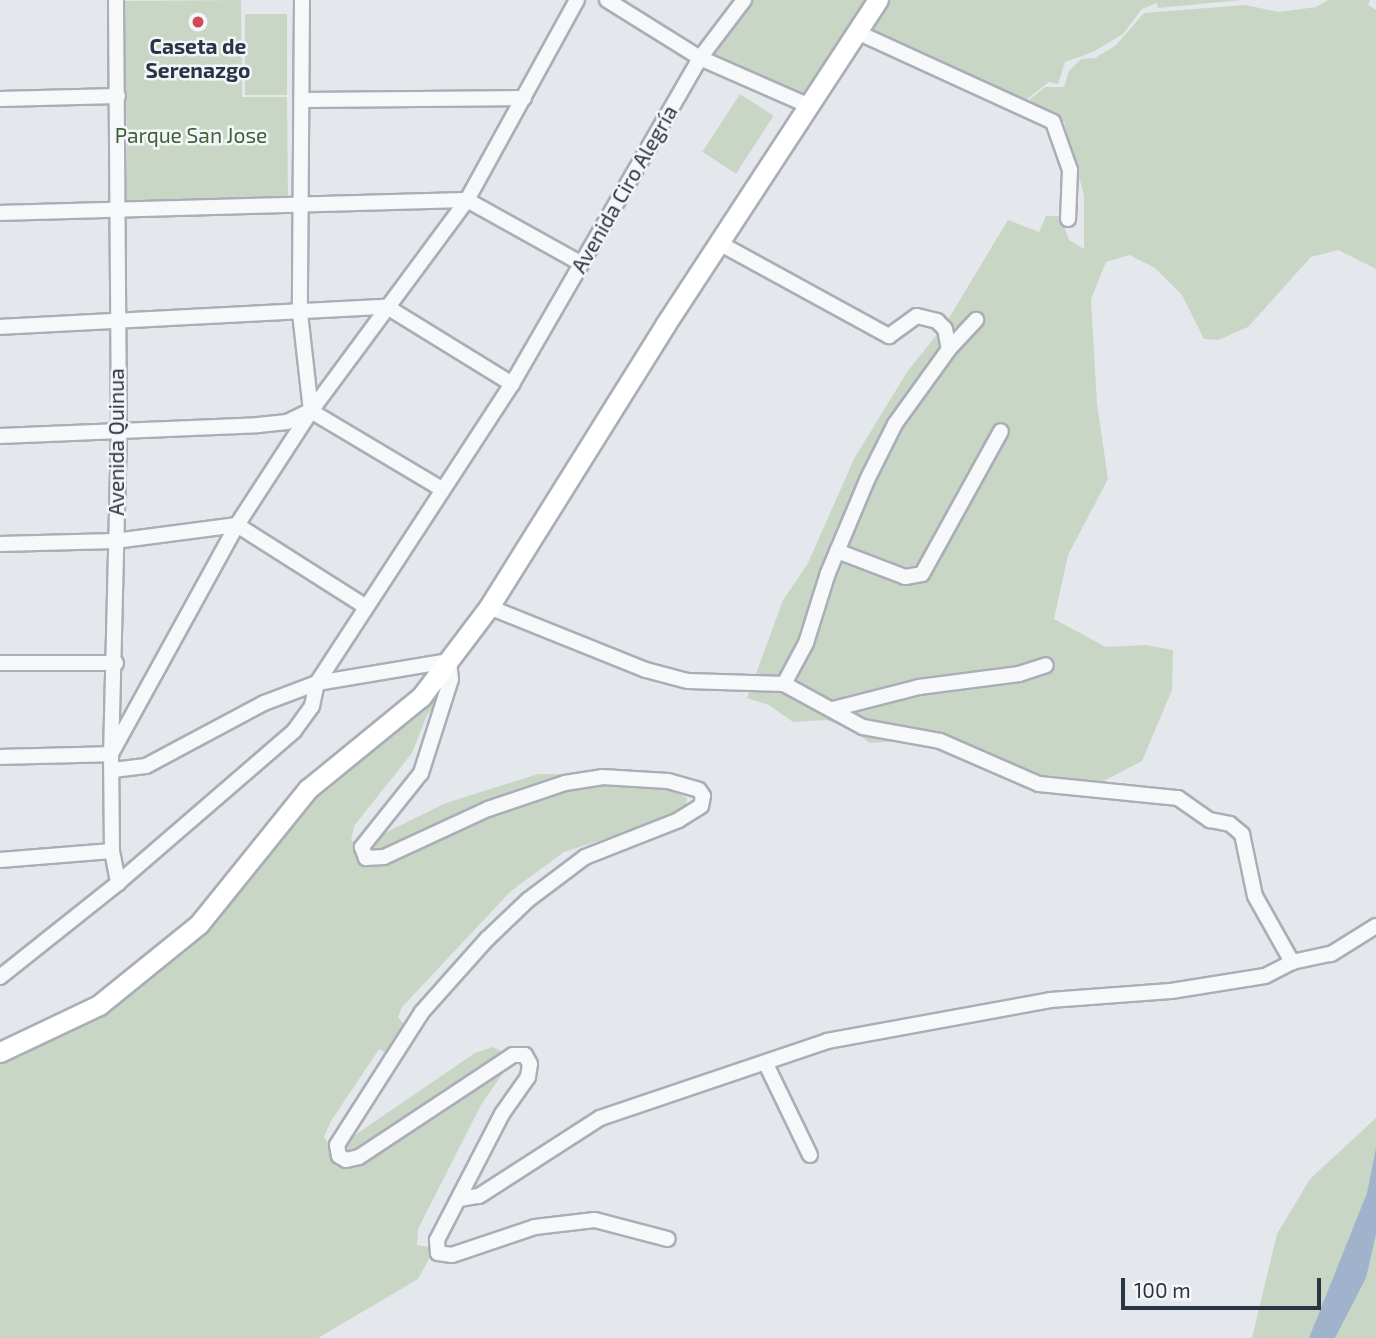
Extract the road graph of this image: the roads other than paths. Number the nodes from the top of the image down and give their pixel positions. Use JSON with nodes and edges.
{"nodes":[{"id":1,"x":116,"y":0,"type":"edge"},
{"id":2,"x":302,"y":0,"type":"edge"},
{"id":3,"x":577,"y":0,"type":"edge"},
{"id":4,"x":607,"y":0,"type":"edge"},
{"id":5,"x":744,"y":0,"type":"edge"},
{"id":6,"x":878,"y":0,"type":"edge"},
{"id":7,"x":859,"y":33,"type":"junction"},
{"id":8,"x":700,"y":58,"type":"junction"},
{"id":9,"x":118,"y":96,"type":"junction"},
{"id":10,"x":524,"y":98,"type":"junction"},
{"id":11,"x":0,"y":99,"type":"edge"},
{"id":12,"x":303,"y":100,"type":"junction"},
{"id":13,"x":807,"y":105,"type":"junction"},
{"id":14,"x":467,"y":200,"type":"junction"},
{"id":15,"x":302,"y":207,"type":"junction"},
{"id":16,"x":0,"y":213,"type":"edge"},
{"id":17,"x":117,"y":213,"type":"junction"},
{"id":18,"x":1068,"y":219,"type":"dead end"},
{"id":19,"x":719,"y":243,"type":"junction"},
{"id":20,"x":580,"y":263,"type":"junction"},
{"id":21,"x":387,"y":307,"type":"junction"},
{"id":22,"x":300,"y":313,"type":"junction"},
{"id":23,"x":976,"y":320,"type":"dead end"},
{"id":24,"x":115,"y":323,"type":"junction"},
{"id":25,"x":0,"y":327,"type":"edge"},
{"id":26,"x":948,"y":349,"type":"junction"},
{"id":27,"x":512,"y":384,"type":"junction"},
{"id":28,"x":311,"y":411,"type":"junction"},
{"id":29,"x":119,"y":430,"type":"junction"},
{"id":30,"x":1001,"y":431,"type":"dead end"},
{"id":31,"x":0,"y":436,"type":"edge"},
{"id":32,"x":442,"y":489,"type":"junction"},
{"id":33,"x":237,"y":525,"type":"junction"},
{"id":34,"x":116,"y":541,"type":"junction"},
{"id":35,"x":0,"y":544,"type":"edge"},
{"id":36,"x":837,"y":551,"type":"junction"},
{"id":37,"x":366,"y":607,"type":"junction"},
{"id":38,"x":489,"y":607,"type":"junction"},
{"id":39,"x":449,"y":661,"type":"junction"},
{"id":40,"x":0,"y":663,"type":"edge"},
{"id":41,"x":116,"y":663,"type":"junction"},
{"id":42,"x":1046,"y":665,"type":"dead end"},
{"id":43,"x":317,"y":683,"type":"junction"},
{"id":44,"x":784,"y":684,"type":"junction"},
{"id":45,"x":834,"y":709,"type":"junction"},
{"id":46,"x":111,"y":754,"type":"junction"},
{"id":47,"x":0,"y":757,"type":"edge"},
{"id":48,"x":113,"y":770,"type":"junction"},
{"id":49,"x":112,"y":851,"type":"junction"},
{"id":50,"x":0,"y":860,"type":"edge"},
{"id":51,"x":118,"y":883,"type":"junction"},
{"id":52,"x":1376,"y":926,"type":"edge"},
{"id":53,"x":1292,"y":962,"type":"junction"},
{"id":54,"x":0,"y":977,"type":"edge"},
{"id":55,"x":0,"y":1052,"type":"edge"},
{"id":56,"x":766,"y":1064,"type":"junction"},
{"id":57,"x":810,"y":1155,"type":"dead end"},
{"id":58,"x":459,"y":1199,"type":"junction"},
{"id":59,"x":668,"y":1238,"type":"dead end"}],
"edges":[{"from":1,"to":9,"type":"street","name":"Avenida Quinua"},
{"from":2,"to":12,"type":"street"},
{"from":3,"to":10,"type":"street"},
{"from":4,"to":8,"type":"street"},
{"from":5,"to":8,"type":"street","name":"Avenida Ciro Alegría"},
{"from":6,"to":7,"type":"street"},
{"from":7,"to":13,"type":"street"},
{"from":7,"to":18,"type":"street"},
{"from":8,"to":13,"type":"street"},
{"from":8,"to":20,"type":"street","name":"Avenida Ciro Alegría"},
{"from":9,"to":11,"type":"street"},
{"from":9,"to":17,"type":"street","name":"Avenida Quinua"},
{"from":10,"to":12,"type":"street"},
{"from":10,"to":14,"type":"street"},
{"from":12,"to":15,"type":"street"},
{"from":13,"to":19,"type":"street"},
{"from":14,"to":15,"type":"street"},
{"from":14,"to":20,"type":"street"},
{"from":14,"to":21,"type":"street"},
{"from":15,"to":17,"type":"street"},
{"from":15,"to":22,"type":"street"},
{"from":16,"to":17,"type":"street"},
{"from":17,"to":24,"type":"street","name":"Avenida Quinua"},
{"from":19,"to":26,"type":"street"},
{"from":19,"to":38,"type":"street"},
{"from":20,"to":27,"type":"street","name":"Avenida Ciro Alegría"},
{"from":21,"to":22,"type":"street"},
{"from":21,"to":27,"type":"street"},
{"from":21,"to":28,"type":"street"},
{"from":22,"to":24,"type":"street"},
{"from":22,"to":28,"type":"street"},
{"from":23,"to":26,"type":"street"},
{"from":24,"to":25,"type":"street"},
{"from":24,"to":29,"type":"street","name":"Avenida Quinua"},
{"from":26,"to":36,"type":"street"},
{"from":27,"to":32,"type":"street","name":"Avenida Ciro Alegría"},
{"from":28,"to":29,"type":"street"},
{"from":28,"to":32,"type":"street"},
{"from":28,"to":33,"type":"street"},
{"from":29,"to":31,"type":"street"},
{"from":29,"to":34,"type":"street","name":"Avenida Quinua"},
{"from":30,"to":36,"type":"street"},
{"from":32,"to":37,"type":"street","name":"Avenida Ciro Alegría"},
{"from":33,"to":34,"type":"street"},
{"from":33,"to":37,"type":"street"},
{"from":33,"to":46,"type":"street"},
{"from":34,"to":35,"type":"street"},
{"from":34,"to":41,"type":"street","name":"Avenida Quinua"},
{"from":36,"to":44,"type":"street"},
{"from":37,"to":43,"type":"street","name":"Avenida Ciro Alegría"},
{"from":38,"to":39,"type":"street"},
{"from":38,"to":44,"type":"street"},
{"from":39,"to":43,"type":"street"},
{"from":39,"to":55,"type":"street"},
{"from":39,"to":58,"type":"street"},
{"from":40,"to":41,"type":"street"},
{"from":41,"to":46,"type":"street","name":"Avenida Quinua"},
{"from":42,"to":45,"type":"street"},
{"from":43,"to":48,"type":"street"},
{"from":43,"to":51,"type":"street","name":"Avenida Ciro Alegría"},
{"from":44,"to":45,"type":"street"},
{"from":45,"to":53,"type":"street"},
{"from":46,"to":47,"type":"street"},
{"from":46,"to":48,"type":"street","name":"Avenida Quinua"},
{"from":48,"to":49,"type":"street","name":"Avenida Quinua"},
{"from":49,"to":50,"type":"street"},
{"from":49,"to":51,"type":"street","name":"Avenida Quinua"},
{"from":51,"to":54,"type":"street","name":"Avenida Ciro Alegría"},
{"from":52,"to":53,"type":"street"},
{"from":53,"to":56,"type":"street"},
{"from":56,"to":57,"type":"street"},
{"from":56,"to":58,"type":"street"},
{"from":58,"to":59,"type":"street"}]}
